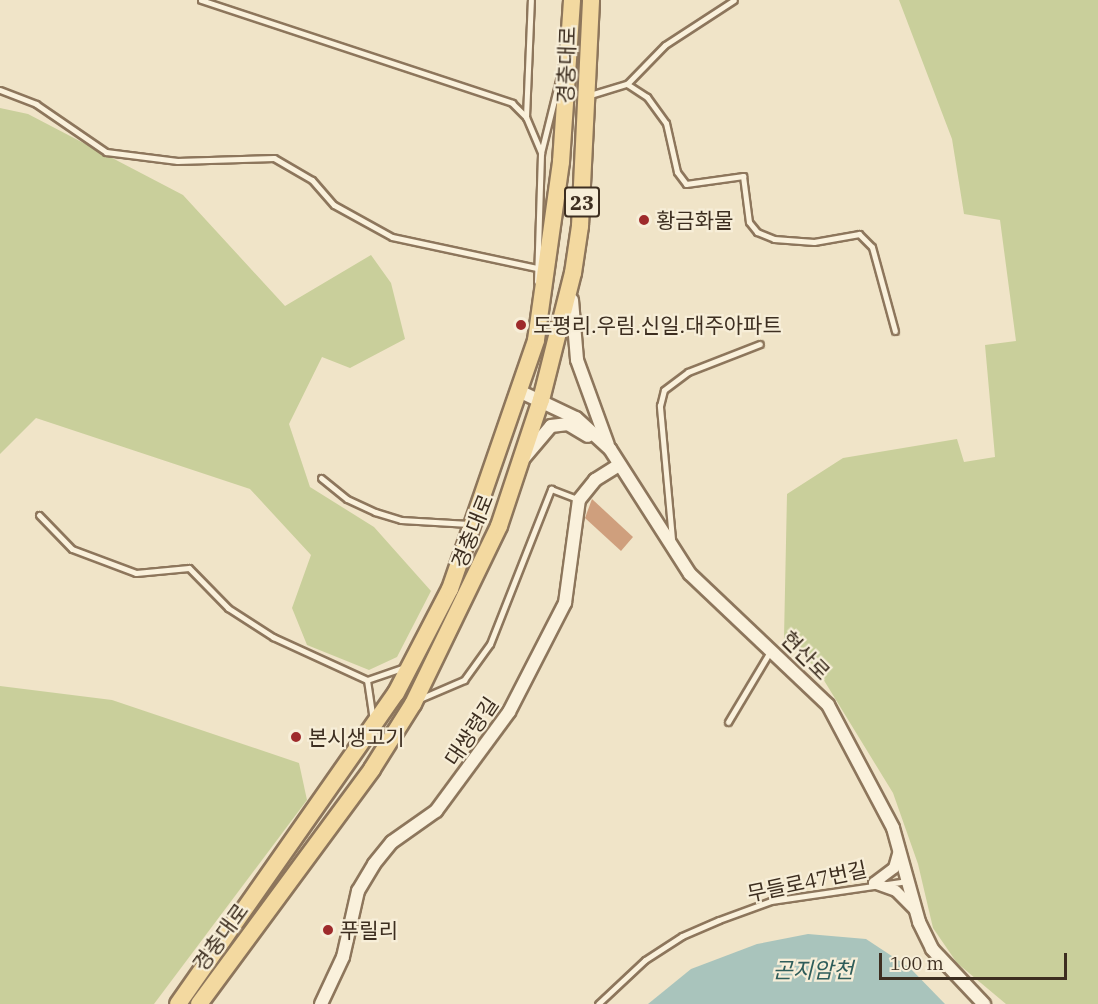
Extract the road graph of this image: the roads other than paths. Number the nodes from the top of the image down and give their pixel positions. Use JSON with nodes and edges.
{"nodes":[{"id":1,"x":201,"y":0,"type":"edge"},
{"id":2,"x":531,"y":0,"type":"edge"},
{"id":3,"x":572,"y":0,"type":"edge"},
{"id":4,"x":591,"y":0,"type":"edge"},
{"id":5,"x":734,"y":0,"type":"edge"},
{"id":6,"x":571,"y":44,"type":"junction"},
{"id":7,"x":627,"y":84,"type":"junction"},
{"id":8,"x":0,"y":90,"type":"edge"},
{"id":9,"x":588,"y":95,"type":"junction"},
{"id":10,"x":526,"y":117,"type":"junction"},
{"id":11,"x":541,"y":153,"type":"junction"},
{"id":12,"x":537,"y":268,"type":"junction"},
{"id":13,"x":573,"y":273,"type":"junction"},
{"id":14,"x":895,"y":331,"type":"dead end"},
{"id":15,"x":536,"y":340,"type":"junction"},
{"id":16,"x":760,"y":344,"type":"dead end"},
{"id":17,"x":521,"y":392,"type":"junction"},
{"id":18,"x":541,"y":400,"type":"junction"},
{"id":19,"x":610,"y":449,"type":"junction"},
{"id":20,"x":521,"y":461,"type":"junction"},
{"id":21,"x":619,"y":465,"type":"junction"},
{"id":22,"x":321,"y":478,"type":"dead end"},
{"id":23,"x":579,"y":500,"type":"junction"},
{"id":24,"x":39,"y":515,"type":"dead end"},
{"id":25,"x":474,"y":524,"type":"junction"},
{"id":26,"x":673,"y":549,"type":"junction"},
{"id":27,"x":772,"y":648,"type":"junction"},
{"id":28,"x":411,"y":665,"type":"junction"},
{"id":29,"x":367,"y":680,"type":"junction"},
{"id":30,"x":413,"y":704,"type":"junction"},
{"id":31,"x":728,"y":722,"type":"dead end"},
{"id":32,"x":373,"y":723,"type":"junction"},
{"id":33,"x":899,"y":851,"type":"junction"},
{"id":34,"x":908,"y":881,"type":"junction"},
{"id":35,"x":874,"y":883,"type":"junction"},
{"id":36,"x":915,"y":910,"type":"junction"},
{"id":37,"x":178,"y":1004,"type":"edge"},
{"id":38,"x":199,"y":1004,"type":"edge"},
{"id":39,"x":321,"y":1004,"type":"edge"},
{"id":40,"x":598,"y":1004,"type":"edge"},
{"id":41,"x":984,"y":1004,"type":"edge"}],
"edges":[{"from":1,"to":10,"type":"lane"},
{"from":2,"to":10,"type":"lane"},
{"from":3,"to":6,"type":"main road","name":"경충대로","number":"23"},
{"from":4,"to":9,"type":"main road","name":"경충대로","number":"23"},
{"from":5,"to":7,"type":"lane"},
{"from":6,"to":11,"type":"lane"},
{"from":6,"to":15,"type":"main road","name":"경충대로","number":"23"},
{"from":7,"to":9,"type":"lane"},
{"from":7,"to":14,"type":"lane"},
{"from":8,"to":12,"type":"lane"},
{"from":9,"to":13,"type":"main road","name":"경충대로","number":"23"},
{"from":10,"to":11,"type":"lane"},
{"from":11,"to":12,"type":"lane"},
{"from":12,"to":15,"type":"lane"},
{"from":13,"to":18,"type":"main road","name":"경충대로","number":"23"},
{"from":13,"to":19,"type":"street"},
{"from":15,"to":17,"type":"main road","name":"경충대로","number":"23"},
{"from":16,"to":26,"type":"lane"},
{"from":17,"to":18,"type":"street","name":"현산로"},
{"from":17,"to":25,"type":"main road","name":"경충대로","number":"23"},
{"from":18,"to":19,"type":"street","name":"현산로"},
{"from":18,"to":20,"type":"main road","name":"경충대로","number":"23"},
{"from":19,"to":20,"type":"street"},
{"from":19,"to":21,"type":"street","name":"현산로"},
{"from":20,"to":30,"type":"main road","name":"경충대로","number":"23"},
{"from":21,"to":23,"type":"street"},
{"from":21,"to":26,"type":"street","name":"현산로"},
{"from":22,"to":25,"type":"lane"},
{"from":23,"to":30,"type":"lane"},
{"from":23,"to":39,"type":"street","name":"대쌍령길"},
{"from":24,"to":29,"type":"lane"},
{"from":25,"to":28,"type":"main road","name":"경충대로","number":"23"},
{"from":26,"to":27,"type":"street","name":"현산로"},
{"from":27,"to":31,"type":"lane"},
{"from":27,"to":33,"type":"street","name":"현산로"},
{"from":28,"to":29,"type":"lane"},
{"from":28,"to":32,"type":"main road","name":"경충대로","number":"23"},
{"from":29,"to":32,"type":"lane"},
{"from":30,"to":38,"type":"main road","name":"경충대로","number":"23"},
{"from":32,"to":37,"type":"main road","name":"경충대로","number":"23"},
{"from":33,"to":34,"type":"street","name":"현산로"},
{"from":33,"to":35,"type":"street"},
{"from":34,"to":35,"type":"lane","name":"무들로47번길"},
{"from":34,"to":36,"type":"street","name":"현산로"},
{"from":35,"to":36,"type":"street"},
{"from":35,"to":40,"type":"lane","name":"무들로47번길"},
{"from":36,"to":41,"type":"street","name":"현산로"}]}
